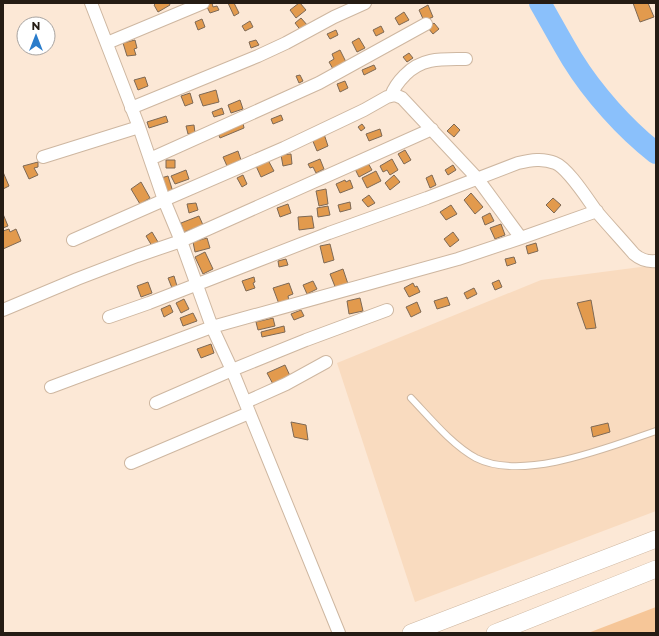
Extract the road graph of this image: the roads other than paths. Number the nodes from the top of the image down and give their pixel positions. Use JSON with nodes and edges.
{"nodes":[{"id":1,"x":91,"y":3,"type":"edge"},
{"id":2,"x":203,"y":3,"type":"edge"},
{"id":3,"x":365,"y":3,"type":"edge"},
{"id":4,"x":178,"y":8,"type":"edge"},
{"id":5,"x":426,"y":24,"type":"dead end"},
{"id":6,"x":107,"y":43,"type":"junction"},
{"id":7,"x":466,"y":59,"type":"dead end"},
{"id":8,"x":391,"y":96,"type":"junction"},
{"id":9,"x":131,"y":108,"type":"junction"},
{"id":10,"x":139,"y":127,"type":"junction"},
{"id":11,"x":432,"y":129,"type":"junction"},
{"id":12,"x":43,"y":157,"type":"dead end"},
{"id":13,"x":150,"y":159,"type":"junction"},
{"id":14,"x":477,"y":178,"type":"junction"},
{"id":15,"x":164,"y":200,"type":"junction"},
{"id":16,"x":597,"y":211,"type":"junction"},
{"id":17,"x":521,"y":238,"type":"junction"},
{"id":18,"x":73,"y":240,"type":"dead end"},
{"id":19,"x":181,"y":242,"type":"junction"},
{"id":20,"x":656,"y":261,"type":"edge"},
{"id":21,"x":197,"y":284,"type":"junction"},
{"id":22,"x":3,"y":310,"type":"edge"},
{"id":23,"x":387,"y":310,"type":"dead end"},
{"id":24,"x":109,"y":317,"type":"dead end"},
{"id":25,"x":212,"y":327,"type":"junction"},
{"id":26,"x":326,"y":362,"type":"dead end"},
{"id":27,"x":232,"y":370,"type":"junction"},
{"id":28,"x":51,"y":387,"type":"dead end"},
{"id":29,"x":412,"y":398,"type":"dead end"},
{"id":30,"x":156,"y":403,"type":"dead end"},
{"id":31,"x":247,"y":408,"type":"junction"},
{"id":32,"x":656,"y":431,"type":"edge"},
{"id":33,"x":131,"y":463,"type":"dead end"},
{"id":34,"x":656,"y":539,"type":"edge"},
{"id":35,"x":656,"y":569,"type":"edge"},
{"id":36,"x":339,"y":633,"type":"edge"},
{"id":37,"x":411,"y":633,"type":"edge"},
{"id":38,"x":495,"y":633,"type":"edge"}],
"edges":[{"from":1,"to":6,"type":"street"},
{"from":2,"to":4,"type":"street"},
{"from":3,"to":9,"type":"street"},
{"from":4,"to":6,"type":"street"},
{"from":5,"to":13,"type":"street"},
{"from":6,"to":9,"type":"street"},
{"from":7,"to":8,"type":"street"},
{"from":8,"to":11,"type":"street"},
{"from":8,"to":15,"type":"street"},
{"from":9,"to":10,"type":"street"},
{"from":10,"to":12,"type":"street"},
{"from":10,"to":13,"type":"street"},
{"from":11,"to":14,"type":"street"},
{"from":11,"to":19,"type":"street"},
{"from":13,"to":15,"type":"street"},
{"from":14,"to":16,"type":"street"},
{"from":14,"to":17,"type":"street"},
{"from":14,"to":21,"type":"street"},
{"from":15,"to":18,"type":"street"},
{"from":15,"to":19,"type":"street"},
{"from":16,"to":17,"type":"street"},
{"from":16,"to":20,"type":"street"},
{"from":17,"to":25,"type":"street"},
{"from":19,"to":21,"type":"street"},
{"from":19,"to":22,"type":"street"},
{"from":21,"to":24,"type":"street"},
{"from":21,"to":25,"type":"street"},
{"from":23,"to":27,"type":"street"},
{"from":25,"to":27,"type":"street"},
{"from":25,"to":28,"type":"street"},
{"from":26,"to":31,"type":"street"},
{"from":27,"to":30,"type":"street"},
{"from":27,"to":31,"type":"street"},
{"from":29,"to":32,"type":"lane"},
{"from":31,"to":33,"type":"street"},
{"from":31,"to":36,"type":"street"},
{"from":34,"to":37,"type":"street"},
{"from":35,"to":38,"type":"street"}]}
